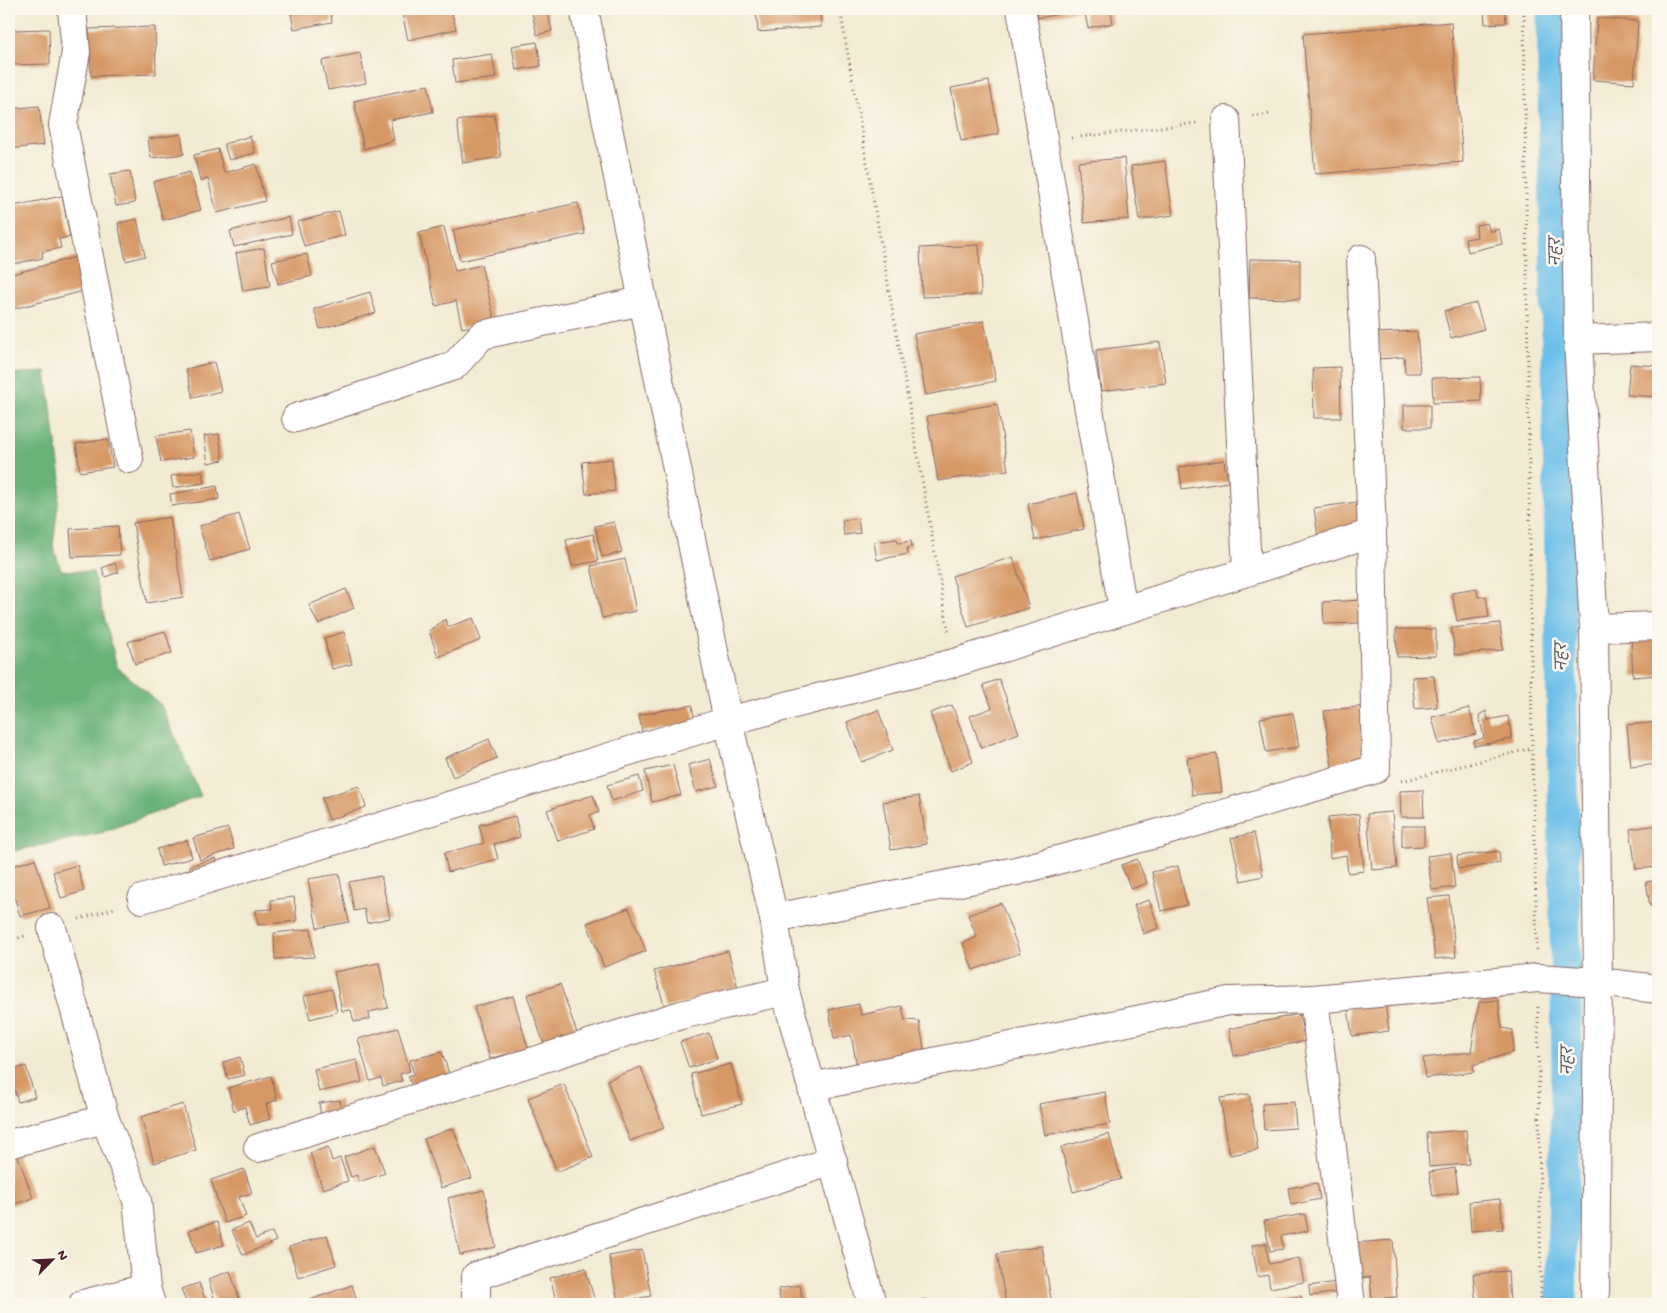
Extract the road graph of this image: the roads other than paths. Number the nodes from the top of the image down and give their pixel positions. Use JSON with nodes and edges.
{"nodes":[{"id":1,"x":72,"y":9,"type":"edge"},
{"id":2,"x":584,"y":9,"type":"edge"},
{"id":3,"x":1021,"y":9,"type":"edge"},
{"id":4,"x":1574,"y":9,"type":"edge"},
{"id":5,"x":1226,"y":120,"type":"road end"},
{"id":6,"x":1361,"y":259,"type":"dead end"},
{"id":7,"x":642,"y":301,"type":"junction"},
{"id":8,"x":1658,"y":337,"type":"edge"},
{"id":9,"x":1578,"y":340,"type":"junction"},
{"id":10,"x":296,"y":418,"type":"dead end"},
{"id":11,"x":129,"y":459,"type":"dead end"},
{"id":12,"x":1372,"y":533,"type":"junction"},
{"id":13,"x":1247,"y":572,"type":"junction"},
{"id":14,"x":1123,"y":610,"type":"junction"},
{"id":15,"x":1658,"y":626,"type":"edge"},
{"id":16,"x":1594,"y":628,"type":"junction"},
{"id":17,"x":728,"y":722,"type":"junction"},
{"id":18,"x":142,"y":899,"type":"dead end"},
{"id":19,"x":774,"y":918,"type":"junction"},
{"id":20,"x":52,"y":928,"type":"dead end"},
{"id":21,"x":1598,"y":982,"type":"junction"},
{"id":22,"x":1658,"y":989,"type":"edge"},
{"id":23,"x":785,"y":990,"type":"junction"},
{"id":24,"x":1314,"y":999,"type":"junction"},
{"id":25,"x":812,"y":1088,"type":"junction"},
{"id":26,"x":106,"y":1118,"type":"junction"},
{"id":27,"x":9,"y":1144,"type":"edge"},
{"id":28,"x":258,"y":1148,"type":"dead end"},
{"id":29,"x":833,"y":1161,"type":"junction"},
{"id":30,"x":148,"y":1296,"type":"edge"},
{"id":31,"x":83,"y":1304,"type":"edge"},
{"id":32,"x":476,"y":1304,"type":"edge"},
{"id":33,"x":872,"y":1304,"type":"edge"},
{"id":34,"x":1351,"y":1304,"type":"edge"},
{"id":35,"x":1595,"y":1304,"type":"edge"}],
"edges":[{"from":1,"to":11,"type":"street"},
{"from":2,"to":7,"type":"street"},
{"from":3,"to":14,"type":"street"},
{"from":4,"to":9,"type":"street"},
{"from":5,"to":13,"type":"street"},
{"from":6,"to":12,"type":"street"},
{"from":7,"to":10,"type":"street"},
{"from":7,"to":17,"type":"street"},
{"from":8,"to":9,"type":"street"},
{"from":9,"to":16,"type":"street"},
{"from":12,"to":13,"type":"street"},
{"from":12,"to":19,"type":"street"},
{"from":13,"to":14,"type":"street"},
{"from":14,"to":17,"type":"street"},
{"from":15,"to":16,"type":"street"},
{"from":16,"to":21,"type":"street"},
{"from":17,"to":18,"type":"street"},
{"from":17,"to":19,"type":"street"},
{"from":19,"to":23,"type":"street"},
{"from":20,"to":26,"type":"street"},
{"from":21,"to":22,"type":"street"},
{"from":21,"to":24,"type":"street"},
{"from":21,"to":35,"type":"street"},
{"from":23,"to":25,"type":"street"},
{"from":23,"to":28,"type":"street"},
{"from":24,"to":25,"type":"street"},
{"from":24,"to":34,"type":"street"},
{"from":25,"to":29,"type":"street"},
{"from":26,"to":27,"type":"street"},
{"from":26,"to":30,"type":"street"},
{"from":29,"to":32,"type":"street"},
{"from":29,"to":33,"type":"street"},
{"from":30,"to":31,"type":"street"}]}
